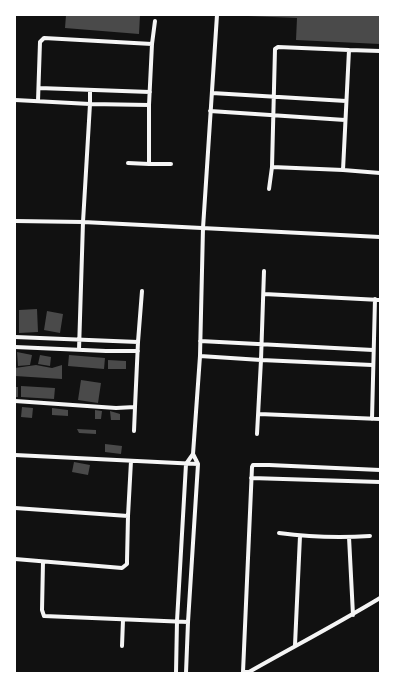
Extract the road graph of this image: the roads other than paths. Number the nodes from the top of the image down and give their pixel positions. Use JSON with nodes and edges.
{"nodes":[{"id":1,"x":217,"y":15,"type":"edge"},
{"id":2,"x":155,"y":21,"type":"dead end"},
{"id":3,"x":152,"y":44,"type":"junction"},
{"id":4,"x":349,"y":50,"type":"junction"},
{"id":5,"x":380,"y":51,"type":"edge"},
{"id":6,"x":39,"y":88,"type":"junction"},
{"id":7,"x":90,"y":91,"type":"junction"},
{"id":8,"x":150,"y":92,"type":"junction"},
{"id":9,"x":212,"y":93,"type":"junction"},
{"id":10,"x":273,"y":98,"type":"junction"},
{"id":11,"x":15,"y":100,"type":"edge"},
{"id":12,"x":38,"y":101,"type":"junction"},
{"id":13,"x":346,"y":101,"type":"junction"},
{"id":14,"x":90,"y":104,"type":"junction"},
{"id":15,"x":149,"y":105,"type":"junction"},
{"id":16,"x":210,"y":111,"type":"junction"},
{"id":17,"x":273,"y":115,"type":"junction"},
{"id":18,"x":345,"y":120,"type":"junction"},
{"id":19,"x":128,"y":163,"type":"dead end"},
{"id":20,"x":149,"y":164,"type":"junction"},
{"id":21,"x":171,"y":164,"type":"dead end"},
{"id":22,"x":272,"y":167,"type":"junction"},
{"id":23,"x":343,"y":170,"type":"junction"},
{"id":24,"x":380,"y":173,"type":"edge"},
{"id":25,"x":269,"y":189,"type":"dead end"},
{"id":26,"x":15,"y":221,"type":"edge"},
{"id":27,"x":83,"y":222,"type":"junction"},
{"id":28,"x":203,"y":228,"type":"junction"},
{"id":29,"x":380,"y":238,"type":"edge"},
{"id":30,"x":264,"y":272,"type":"dead end"},
{"id":31,"x":142,"y":291,"type":"dead end"},
{"id":32,"x":264,"y":294,"type":"junction"},
{"id":33,"x":375,"y":299,"type":"junction"},
{"id":34,"x":380,"y":300,"type":"edge"},
{"id":35,"x":15,"y":337,"type":"edge"},
{"id":36,"x":79,"y":339,"type":"junction"},
{"id":37,"x":200,"y":341,"type":"junction"},
{"id":38,"x":138,"y":342,"type":"junction"},
{"id":39,"x":262,"y":345,"type":"junction"},
{"id":40,"x":15,"y":347,"type":"edge"},
{"id":41,"x":79,"y":350,"type":"junction"},
{"id":42,"x":373,"y":350,"type":"junction"},
{"id":43,"x":138,"y":351,"type":"junction"},
{"id":44,"x":200,"y":356,"type":"junction"},
{"id":45,"x":261,"y":360,"type":"junction"},
{"id":46,"x":372,"y":365,"type":"junction"},
{"id":47,"x":15,"y":401,"type":"edge"},
{"id":48,"x":135,"y":408,"type":"junction"},
{"id":49,"x":259,"y":414,"type":"junction"},
{"id":50,"x":372,"y":419,"type":"junction"},
{"id":51,"x":380,"y":419,"type":"edge"},
{"id":52,"x":134,"y":431,"type":"dead end"},
{"id":53,"x":257,"y":434,"type":"dead end"},
{"id":54,"x":193,"y":454,"type":"junction"},
{"id":55,"x":15,"y":455,"type":"edge"},
{"id":56,"x":130,"y":461,"type":"junction"},
{"id":57,"x":186,"y":464,"type":"junction"},
{"id":58,"x":198,"y":464,"type":"junction"},
{"id":59,"x":380,"y":470,"type":"edge"},
{"id":60,"x":251,"y":478,"type":"junction"},
{"id":61,"x":380,"y":482,"type":"edge"},
{"id":62,"x":15,"y":508,"type":"edge"},
{"id":63,"x":128,"y":516,"type":"junction"},
{"id":64,"x":279,"y":533,"type":"dead end"},
{"id":65,"x":300,"y":536,"type":"junction"},
{"id":66,"x":370,"y":536,"type":"dead end"},
{"id":67,"x":349,"y":537,"type":"junction"},
{"id":68,"x":15,"y":559,"type":"edge"},
{"id":69,"x":43,"y":562,"type":"junction"},
{"id":70,"x":380,"y":598,"type":"edge"},
{"id":71,"x":353,"y":615,"type":"junction"},
{"id":72,"x":123,"y":620,"type":"junction"},
{"id":73,"x":177,"y":622,"type":"junction"},
{"id":74,"x":188,"y":622,"type":"junction"},
{"id":75,"x":295,"y":645,"type":"junction"},
{"id":76,"x":122,"y":646,"type":"dead end"},
{"id":77,"x":176,"y":673,"type":"edge"},
{"id":78,"x":186,"y":673,"type":"edge"}],
"edges":[{"from":1,"to":9,"type":"street"},
{"from":2,"to":3,"type":"street"},
{"from":3,"to":6,"type":"street"},
{"from":3,"to":8,"type":"street"},
{"from":4,"to":5,"type":"street"},
{"from":4,"to":10,"type":"street"},
{"from":4,"to":13,"type":"street"},
{"from":6,"to":7,"type":"street"},
{"from":6,"to":12,"type":"street"},
{"from":7,"to":8,"type":"street"},
{"from":7,"to":14,"type":"street"},
{"from":8,"to":15,"type":"street"},
{"from":9,"to":10,"type":"street"},
{"from":9,"to":16,"type":"street"},
{"from":10,"to":13,"type":"street"},
{"from":10,"to":17,"type":"street"},
{"from":11,"to":12,"type":"street"},
{"from":12,"to":14,"type":"street"},
{"from":13,"to":18,"type":"street"},
{"from":14,"to":15,"type":"street"},
{"from":14,"to":27,"type":"street"},
{"from":15,"to":20,"type":"street"},
{"from":16,"to":17,"type":"street"},
{"from":16,"to":28,"type":"street"},
{"from":17,"to":18,"type":"street"},
{"from":17,"to":22,"type":"street"},
{"from":18,"to":23,"type":"street"},
{"from":19,"to":20,"type":"street"},
{"from":20,"to":21,"type":"street"},
{"from":22,"to":23,"type":"street"},
{"from":22,"to":25,"type":"street"},
{"from":23,"to":24,"type":"street"},
{"from":26,"to":27,"type":"street"},
{"from":27,"to":28,"type":"street"},
{"from":27,"to":36,"type":"street"},
{"from":28,"to":29,"type":"street"},
{"from":28,"to":37,"type":"street"},
{"from":30,"to":32,"type":"street"},
{"from":31,"to":38,"type":"street"},
{"from":32,"to":33,"type":"street"},
{"from":32,"to":39,"type":"street"},
{"from":33,"to":34,"type":"street"},
{"from":33,"to":42,"type":"street"},
{"from":35,"to":36,"type":"street"},
{"from":36,"to":38,"type":"street"},
{"from":36,"to":41,"type":"street"},
{"from":37,"to":39,"type":"street"},
{"from":37,"to":44,"type":"street"},
{"from":38,"to":43,"type":"street"},
{"from":39,"to":42,"type":"street"},
{"from":39,"to":45,"type":"street"},
{"from":40,"to":41,"type":"street"},
{"from":41,"to":43,"type":"street"},
{"from":42,"to":46,"type":"street"},
{"from":43,"to":48,"type":"street"},
{"from":44,"to":45,"type":"street"},
{"from":44,"to":54,"type":"street"},
{"from":45,"to":46,"type":"street"},
{"from":45,"to":49,"type":"street"},
{"from":46,"to":50,"type":"street"},
{"from":47,"to":48,"type":"street"},
{"from":48,"to":52,"type":"street"},
{"from":49,"to":50,"type":"street"},
{"from":49,"to":53,"type":"street"},
{"from":50,"to":51,"type":"street"},
{"from":54,"to":57,"type":"street"},
{"from":54,"to":58,"type":"street"},
{"from":55,"to":56,"type":"street"},
{"from":56,"to":57,"type":"street"},
{"from":56,"to":63,"type":"street"},
{"from":57,"to":58,"type":"street"},
{"from":57,"to":73,"type":"street"},
{"from":58,"to":74,"type":"street"},
{"from":59,"to":60,"type":"street"},
{"from":60,"to":61,"type":"street"},
{"from":60,"to":75,"type":"street"},
{"from":62,"to":63,"type":"street"},
{"from":63,"to":69,"type":"street"},
{"from":64,"to":65,"type":"street"},
{"from":65,"to":67,"type":"street"},
{"from":65,"to":75,"type":"street"},
{"from":66,"to":67,"type":"street"},
{"from":67,"to":71,"type":"street"},
{"from":68,"to":69,"type":"street"},
{"from":69,"to":72,"type":"street"},
{"from":70,"to":71,"type":"street"},
{"from":71,"to":75,"type":"street"},
{"from":72,"to":73,"type":"street"},
{"from":72,"to":76,"type":"street"},
{"from":73,"to":74,"type":"street"},
{"from":73,"to":77,"type":"street"},
{"from":74,"to":78,"type":"street"}]}
